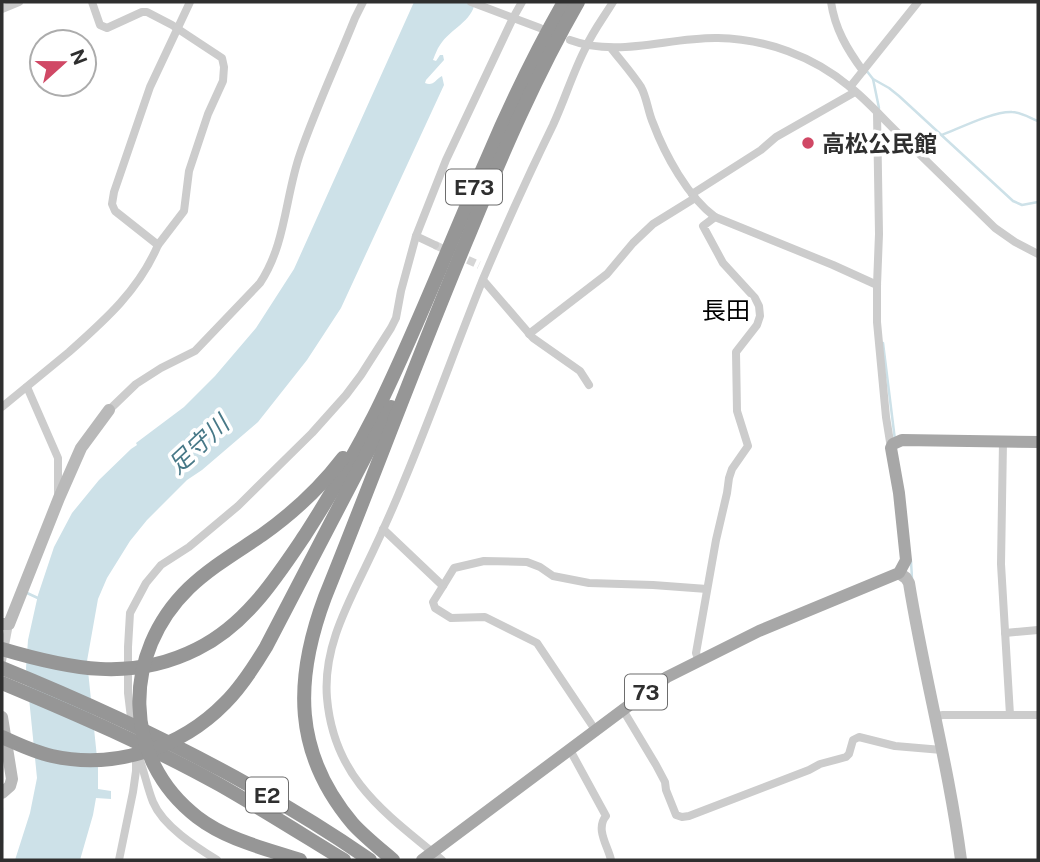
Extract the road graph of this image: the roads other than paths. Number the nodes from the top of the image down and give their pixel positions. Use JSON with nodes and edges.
{"nodes":[{"id":1,"x":19,"y":2,"type":"edge"},
{"id":2,"x":92,"y":2,"type":"edge"},
{"id":3,"x":190,"y":2,"type":"edge"},
{"id":4,"x":363,"y":2,"type":"edge"},
{"id":5,"x":471,"y":2,"type":"edge"},
{"id":6,"x":522,"y":2,"type":"edge"},
{"id":7,"x":564,"y":2,"type":"edge"},
{"id":8,"x":579,"y":2,"type":"edge"},
{"id":9,"x":613,"y":2,"type":"edge"},
{"id":10,"x":831,"y":2,"type":"edge"},
{"id":11,"x":918,"y":2,"type":"edge"},
{"id":12,"x":2,"y":9,"type":"edge"},
{"id":13,"x":510,"y":17,"type":"junction"},
{"id":14,"x":178,"y":28,"type":"junction"},
{"id":15,"x":540,"y":28,"type":"dead end"},
{"id":16,"x":570,"y":40,"type":"dead end"},
{"id":17,"x":586,"y":46,"type":"junction"},
{"id":18,"x":611,"y":48,"type":"junction"},
{"id":19,"x":864,"y":69,"type":"junction"},
{"id":20,"x":853,"y":89,"type":"junction"},
{"id":21,"x":877,"y":113,"type":"junction"},
{"id":22,"x":694,"y":196,"type":"junction"},
{"id":23,"x":715,"y":217,"type":"junction"},
{"id":24,"x":416,"y":236,"type":"junction"},
{"id":25,"x":158,"y":245,"type":"junction"},
{"id":26,"x":435,"y":245,"type":"tunnel mouth"},
{"id":27,"x":1038,"y":254,"type":"edge"},
{"id":28,"x":478,"y":265,"type":"tunnel mouth"},
{"id":29,"x":488,"y":269,"type":"junction"},
{"id":30,"x":483,"y":280,"type":"junction"},
{"id":31,"x":877,"y":285,"type":"junction"},
{"id":32,"x":431,"y":324,"type":"junction"},
{"id":33,"x":529,"y":334,"type":"junction"},
{"id":34,"x":393,"y":376,"type":"junction"},
{"id":35,"x":589,"y":385,"type":"dead end"},
{"id":36,"x":27,"y":387,"type":"junction"},
{"id":37,"x":2,"y":407,"type":"edge"},
{"id":38,"x":109,"y":410,"type":"joint"},
{"id":39,"x":1003,"y":442,"type":"junction"},
{"id":40,"x":1038,"y":442,"type":"edge"},
{"id":41,"x":894,"y":444,"type":"junction"},
{"id":42,"x":58,"y":498,"type":"junction"},
{"id":43,"x":383,"y":529,"type":"junction"},
{"id":44,"x":899,"y":573,"type":"junction"},
{"id":45,"x":443,"y":586,"type":"junction"},
{"id":46,"x":707,"y":589,"type":"junction"},
{"id":47,"x":5,"y":624,"type":"edge"},
{"id":48,"x":1038,"y":630,"type":"edge"},
{"id":49,"x":1005,"y":633,"type":"junction"},
{"id":50,"x":2,"y":649,"type":"edge"},
{"id":51,"x":2,"y":661,"type":"edge"},
{"id":52,"x":699,"y":661,"type":"junction"},
{"id":53,"x":2,"y":668,"type":"edge"},
{"id":54,"x":2,"y":683,"type":"edge"},
{"id":55,"x":624,"y":710,"type":"junction"},
{"id":56,"x":1010,"y":715,"type":"junction"},
{"id":57,"x":938,"y":716,"type":"junction"},
{"id":58,"x":1038,"y":716,"type":"edge"},
{"id":59,"x":2,"y":717,"type":"edge"},
{"id":60,"x":596,"y":731,"type":"junction"},
{"id":61,"x":2,"y":737,"type":"edge"},
{"id":62,"x":135,"y":749,"type":"junction"},
{"id":63,"x":570,"y":750,"type":"junction"},
{"id":64,"x":942,"y":750,"type":"junction"},
{"id":65,"x":2,"y":793,"type":"edge"},
{"id":66,"x":433,"y":858,"type":"edge"},
{"id":67,"x":119,"y":860,"type":"edge"},
{"id":68,"x":217,"y":860,"type":"edge"},
{"id":69,"x":300,"y":860,"type":"edge"},
{"id":70,"x":344,"y":860,"type":"edge"},
{"id":71,"x":370,"y":860,"type":"edge"},
{"id":72,"x":393,"y":860,"type":"edge"},
{"id":73,"x":611,"y":860,"type":"edge"},
{"id":74,"x":961,"y":860,"type":"edge"}],
"edges":[{"from":1,"to":12,"type":"street"},
{"from":2,"to":14,"type":"street"},
{"from":3,"to":14,"type":"street"},
{"from":4,"to":38,"type":"street"},
{"from":5,"to":13,"type":"street"},
{"from":6,"to":13,"type":"street"},
{"from":7,"to":34,"type":"highway","number":"E73"},
{"from":8,"to":32,"type":"highway","number":"E73"},
{"from":9,"to":17,"type":"street"},
{"from":10,"to":19,"type":"street"},
{"from":11,"to":19,"type":"street"},
{"from":13,"to":15,"type":"street"},
{"from":13,"to":24,"type":"street"},
{"from":14,"to":25,"type":"street"},
{"from":14,"to":25,"type":"street"},
{"from":16,"to":17,"type":"street"},
{"from":17,"to":18,"type":"street"},
{"from":17,"to":29,"type":"street"},
{"from":18,"to":20,"type":"street"},
{"from":18,"to":22,"type":"street"},
{"from":19,"to":20,"type":"street"},
{"from":20,"to":21,"type":"street"},
{"from":20,"to":22,"type":"street"},
{"from":21,"to":27,"type":"street"},
{"from":21,"to":31,"type":"street"},
{"from":22,"to":23,"type":"street"},
{"from":22,"to":33,"type":"street"},
{"from":23,"to":31,"type":"street"},
{"from":23,"to":46,"type":"street"},
{"from":24,"to":26,"type":"street"},
{"from":24,"to":62,"type":"street"},
{"from":25,"to":36,"type":"street"},
{"from":28,"to":29,"type":"street"},
{"from":29,"to":30,"type":"street"},
{"from":30,"to":33,"type":"street"},
{"from":30,"to":43,"type":"street"},
{"from":31,"to":41,"type":"street"},
{"from":32,"to":61,"type":"highway"},
{"from":32,"to":72,"type":"highway"},
{"from":33,"to":35,"type":"street"},
{"from":34,"to":50,"type":"highway"},
{"from":34,"to":69,"type":"highway"},
{"from":36,"to":37,"type":"street"},
{"from":36,"to":42,"type":"street"},
{"from":38,"to":42,"type":"main road"},
{"from":39,"to":40,"type":"main road"},
{"from":39,"to":41,"type":"main road"},
{"from":39,"to":49,"type":"street"},
{"from":41,"to":44,"type":"main road"},
{"from":42,"to":47,"type":"main road"},
{"from":43,"to":45,"type":"street"},
{"from":43,"to":66,"type":"street"},
{"from":44,"to":52,"type":"main road","number":"73"},
{"from":44,"to":57,"type":"main road"},
{"from":45,"to":46,"type":"street"},
{"from":45,"to":60,"type":"street"},
{"from":46,"to":52,"type":"street"},
{"from":47,"to":51,"type":"street"},
{"from":48,"to":49,"type":"street"},
{"from":49,"to":56,"type":"street"},
{"from":52,"to":55,"type":"main road","number":"73"},
{"from":53,"to":71,"type":"highway","number":"E2"},
{"from":54,"to":70,"type":"highway","number":"E2"},
{"from":55,"to":60,"type":"main road","number":"73"},
{"from":55,"to":64,"type":"street"},
{"from":56,"to":57,"type":"street"},
{"from":56,"to":58,"type":"street"},
{"from":57,"to":64,"type":"main road"},
{"from":59,"to":65,"type":"main road"},
{"from":60,"to":63,"type":"main road","number":"73"},
{"from":62,"to":67,"type":"street"},
{"from":62,"to":68,"type":"street"},
{"from":63,"to":66,"type":"main road","number":"73"},
{"from":63,"to":73,"type":"street"},
{"from":64,"to":74,"type":"main road"}]}
